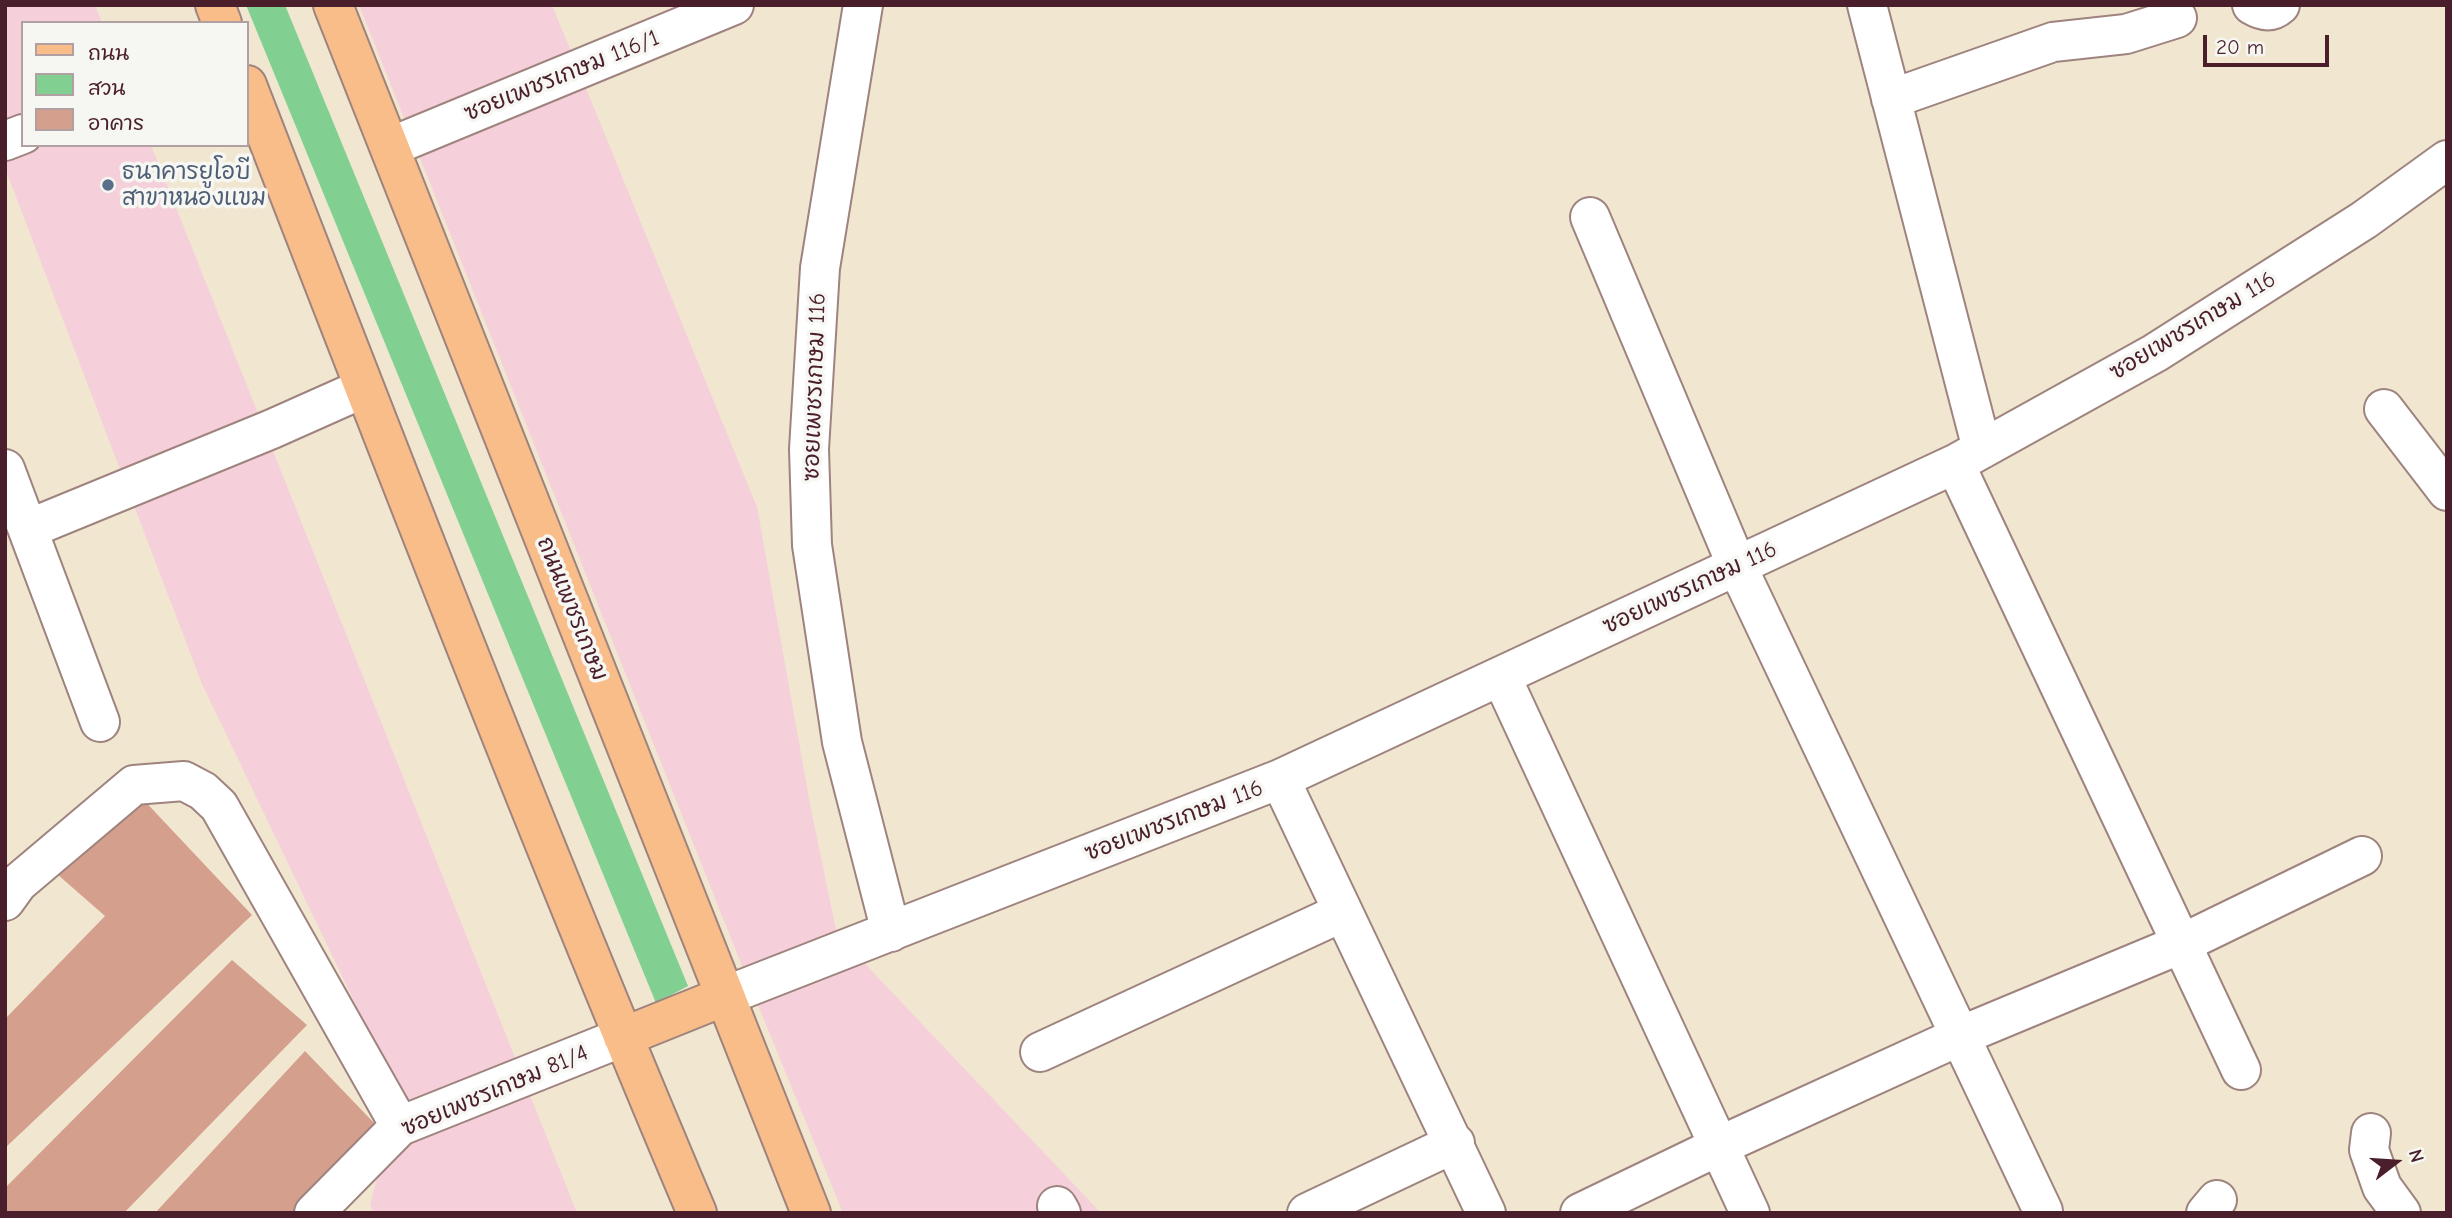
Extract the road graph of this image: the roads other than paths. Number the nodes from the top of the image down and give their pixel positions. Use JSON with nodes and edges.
{"nodes":[{"id":1,"x":334,"y":5,"type":"edge"},
{"id":2,"x":734,"y":5,"type":"edge"},
{"id":3,"x":863,"y":5,"type":"edge"},
{"id":4,"x":1867,"y":5,"type":"edge"},
{"id":5,"x":2252,"y":5,"type":"edge"},
{"id":6,"x":2280,"y":5,"type":"edge"},
{"id":7,"x":2177,"y":18,"type":"dead end"},
{"id":8,"x":248,"y":88,"type":"edge"},
{"id":9,"x":1891,"y":99,"type":"junction"},
{"id":10,"x":390,"y":147,"type":"junction"},
{"id":11,"x":2447,"y":160,"type":"edge"},
{"id":12,"x":1590,"y":217,"type":"dead end"},
{"id":13,"x":364,"y":388,"type":"junction"},
{"id":14,"x":2384,"y":410,"type":"dead end"},
{"id":15,"x":1969,"y":456,"type":"junction"},
{"id":16,"x":5,"y":469,"type":"edge"},
{"id":17,"x":2447,"y":491,"type":"edge"},
{"id":18,"x":28,"y":529,"type":"junction"},
{"id":19,"x":1737,"y":566,"type":"junction"},
{"id":20,"x":1501,"y":676,"type":"junction"},
{"id":21,"x":100,"y":722,"type":"dead end"},
{"id":22,"x":1280,"y":779,"type":"junction"},
{"id":23,"x":2362,"y":856,"type":"dead end"},
{"id":24,"x":5,"y":901,"type":"edge"},
{"id":25,"x":1343,"y":912,"type":"junction"},
{"id":26,"x":891,"y":932,"type":"junction"},
{"id":27,"x":2181,"y":944,"type":"junction"},
{"id":28,"x":726,"y":996,"type":"junction"},
{"id":29,"x":1960,"y":1036,"type":"junction"},
{"id":30,"x":623,"y":1037,"type":"junction"},
{"id":31,"x":1040,"y":1052,"type":"dead end"},
{"id":32,"x":2241,"y":1070,"type":"dead end"},
{"id":33,"x":400,"y":1126,"type":"junction"},
{"id":34,"x":2371,"y":1133,"type":"dead end"},
{"id":35,"x":1455,"y":1143,"type":"junction"},
{"id":36,"x":1719,"y":1146,"type":"junction"},
{"id":37,"x":2043,"y":1211,"type":"dead end"},
{"id":38,"x":314,"y":1213,"type":"edge"},
{"id":39,"x":697,"y":1213,"type":"edge"},
{"id":40,"x":811,"y":1213,"type":"edge"},
{"id":41,"x":1307,"y":1213,"type":"edge"},
{"id":42,"x":1486,"y":1213,"type":"edge"},
{"id":43,"x":1580,"y":1213,"type":"edge"},
{"id":44,"x":1750,"y":1213,"type":"edge"},
{"id":45,"x":2401,"y":1213,"type":"edge"}],
"edges":[{"from":1,"to":10,"type":"main road","name":"ถนนเพชรเกษม"},
{"from":2,"to":10,"type":"street","name":"ซอยเพชรเกษม 116/1"},
{"from":3,"to":26,"type":"street","name":"ซอยเพชรเกษม 116"},
{"from":4,"to":9,"type":"street"},
{"from":5,"to":6,"type":"street"},
{"from":7,"to":9,"type":"street"},
{"from":8,"to":13,"type":"main road"},
{"from":9,"to":15,"type":"street"},
{"from":10,"to":28,"type":"main road","name":"ถนนเพชรเกษม"},
{"from":11,"to":15,"type":"street","name":"ซอยเพชรเกษม 116"},
{"from":12,"to":19,"type":"street"},
{"from":13,"to":18,"type":"street"},
{"from":13,"to":30,"type":"main road"},
{"from":14,"to":17,"type":"street"},
{"from":15,"to":19,"type":"street","name":"ซอยเพชรเกษม 116"},
{"from":15,"to":27,"type":"street"},
{"from":16,"to":18,"type":"street"},
{"from":18,"to":21,"type":"street"},
{"from":19,"to":20,"type":"street","name":"ซอยเพชรเกษม 116"},
{"from":19,"to":29,"type":"street"},
{"from":20,"to":22,"type":"street","name":"ซอยเพชรเกษม 116"},
{"from":20,"to":36,"type":"street"},
{"from":22,"to":25,"type":"street"},
{"from":22,"to":26,"type":"street","name":"ซอยเพชรเกษม 116"},
{"from":23,"to":27,"type":"street"},
{"from":24,"to":33,"type":"street"},
{"from":25,"to":31,"type":"street"},
{"from":25,"to":35,"type":"street"},
{"from":26,"to":28,"type":"street","name":"ซอยเพชรเกษม 116"},
{"from":27,"to":29,"type":"street"},
{"from":27,"to":32,"type":"street"},
{"from":28,"to":30,"type":"main road"},
{"from":28,"to":40,"type":"main road","name":"ถนนเพชรเกษม"},
{"from":29,"to":36,"type":"street"},
{"from":29,"to":37,"type":"street"},
{"from":30,"to":33,"type":"street","name":"ซอยเพชรเกษม 81/4"},
{"from":30,"to":39,"type":"main road"},
{"from":33,"to":38,"type":"street","name":"ซอยเพชรเกษม 81/4"},
{"from":34,"to":45,"type":"street"},
{"from":35,"to":41,"type":"street"},
{"from":35,"to":42,"type":"street"},
{"from":36,"to":43,"type":"street"},
{"from":36,"to":44,"type":"street"}]}
